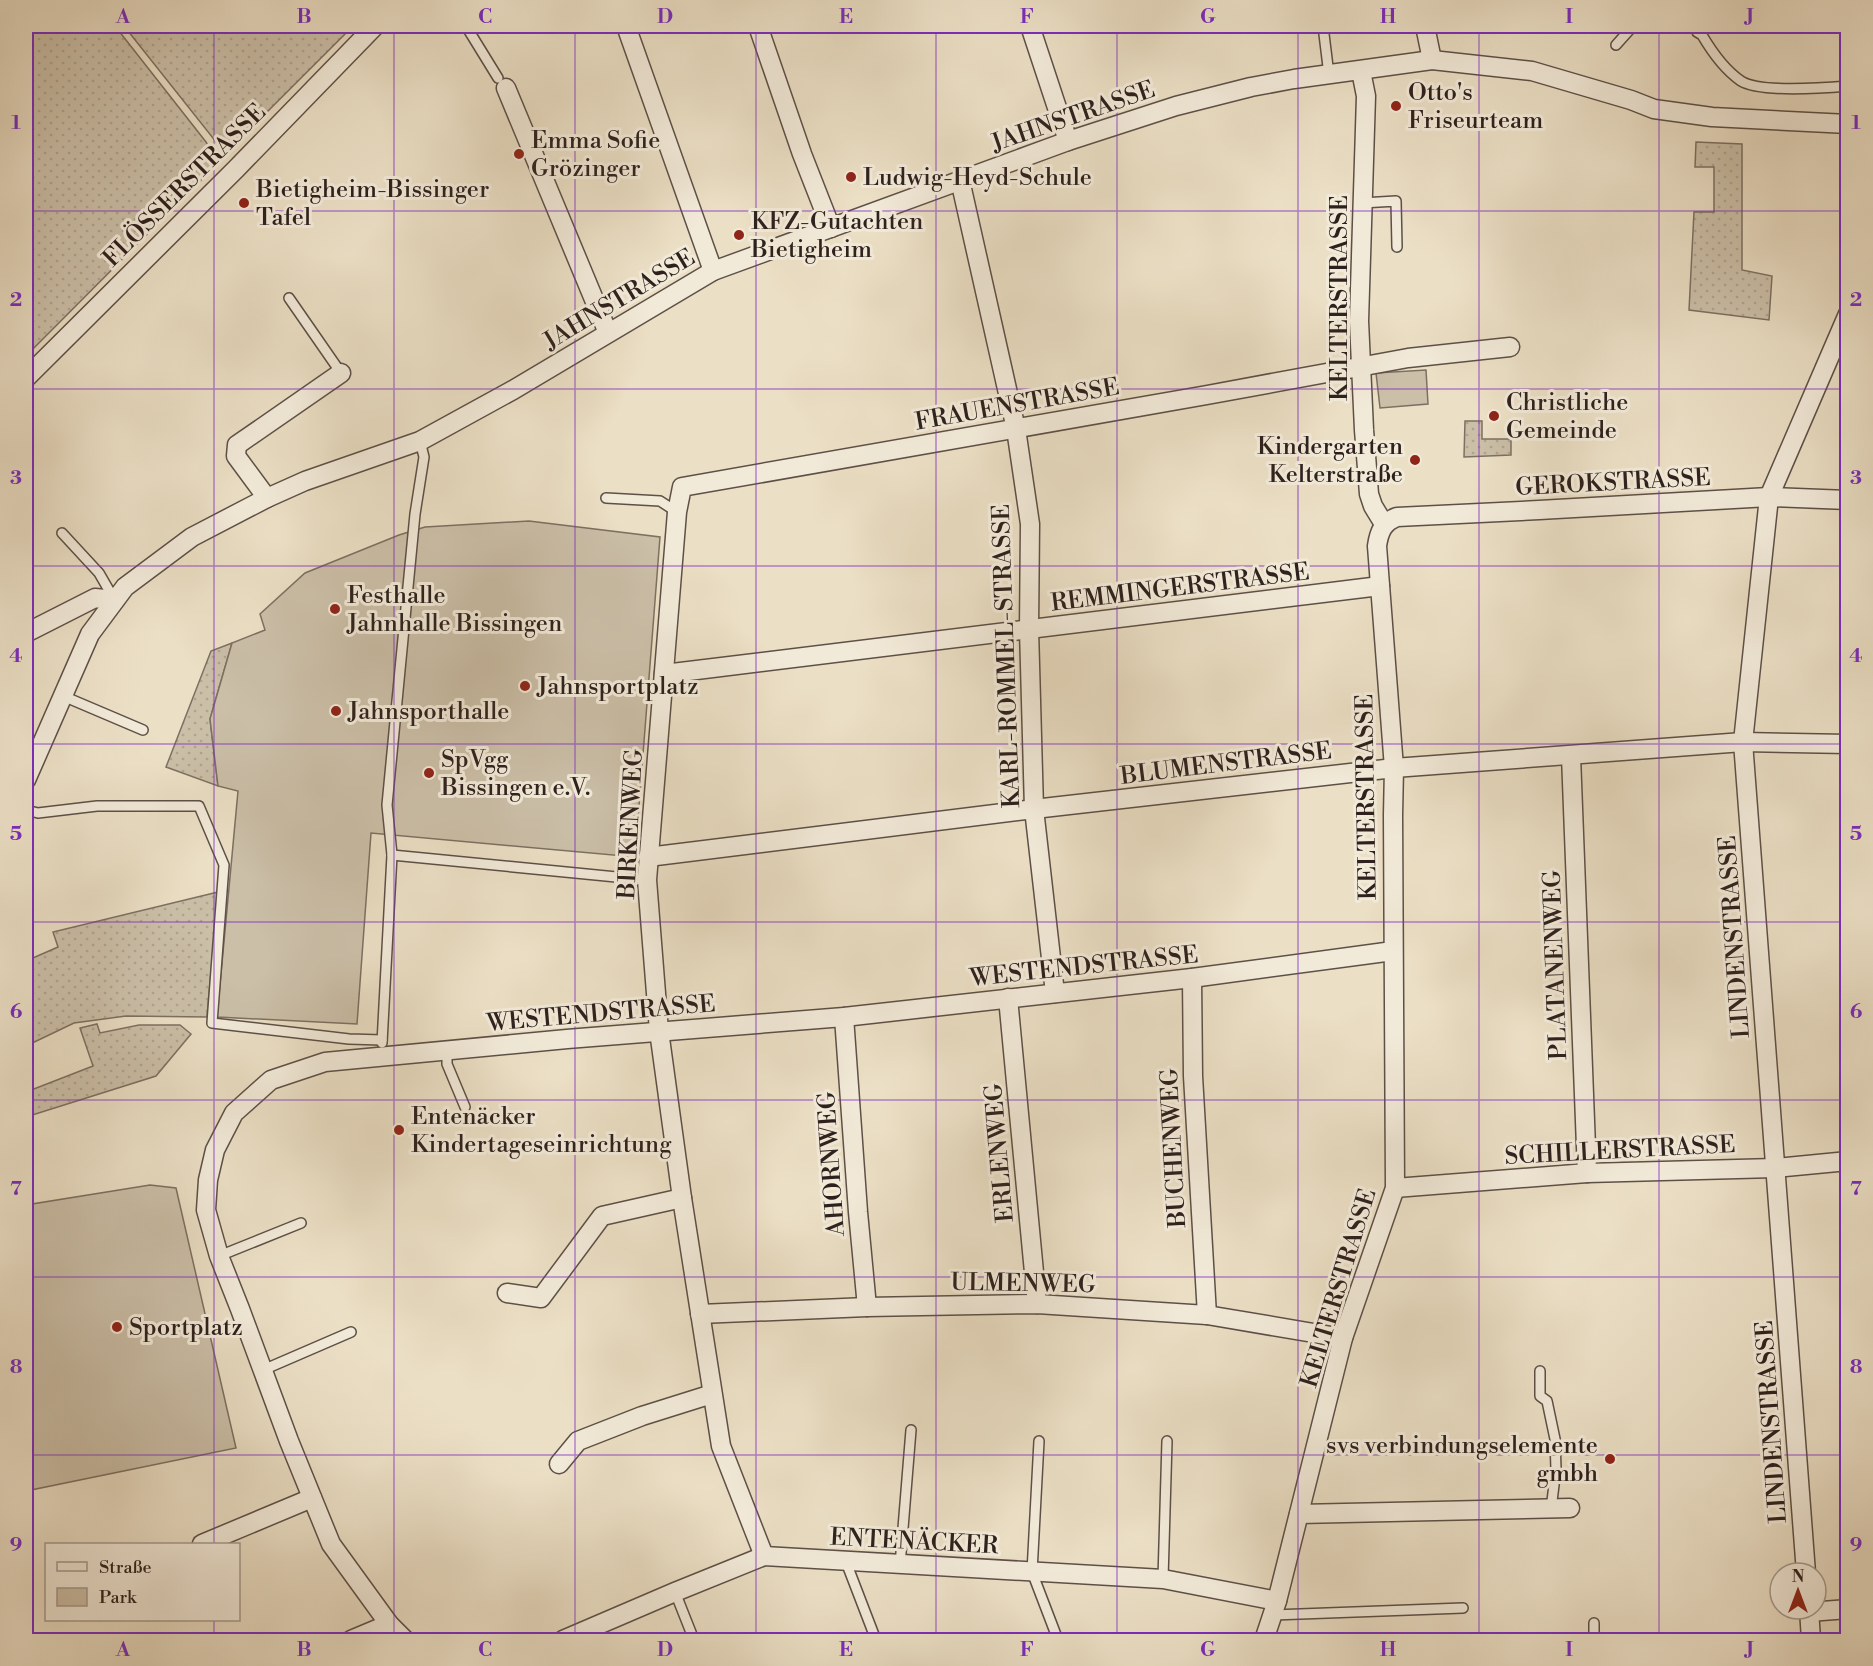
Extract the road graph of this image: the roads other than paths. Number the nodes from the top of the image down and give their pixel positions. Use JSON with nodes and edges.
{"nodes":[{"id":1,"x":375,"y":26,"type":"edge"},
{"id":2,"x":466,"y":26,"type":"edge"},
{"id":3,"x":626,"y":26,"type":"edge"},
{"id":4,"x":758,"y":26,"type":"edge"},
{"id":5,"x":1030,"y":26,"type":"edge"},
{"id":6,"x":1323,"y":26,"type":"edge"},
{"id":7,"x":1425,"y":26,"type":"edge"},
{"id":8,"x":1633,"y":26,"type":"edge"},
{"id":9,"x":1697,"y":32,"type":"dead end"},
{"id":10,"x":1616,"y":45,"type":"dead end"},
{"id":11,"x":1431,"y":60,"type":"junction"},
{"id":12,"x":1361,"y":70,"type":"junction"},
{"id":13,"x":1329,"y":75,"type":"junction"},
{"id":14,"x":502,"y":83,"type":"joint"},
{"id":15,"x":1848,"y":86,"type":"edge"},
{"id":16,"x":1848,"y":124,"type":"edge"},
{"id":17,"x":1068,"y":141,"type":"junction"},
{"id":18,"x":960,"y":180,"type":"junction"},
{"id":19,"x":1362,"y":203,"type":"junction"},
{"id":20,"x":831,"y":228,"type":"junction"},
{"id":21,"x":1397,"y":247,"type":"dead end"},
{"id":22,"x":713,"y":271,"type":"junction"},
{"id":23,"x":289,"y":298,"type":"dead end"},
{"id":24,"x":1848,"y":314,"type":"edge"},
{"id":25,"x":608,"y":333,"type":"junction"},
{"id":26,"x":1510,"y":347,"type":"dead end"},
{"id":27,"x":1360,"y":367,"type":"junction"},
{"id":28,"x":341,"y":373,"type":"joint"},
{"id":29,"x":26,"y":378,"type":"edge"},
{"id":30,"x":1016,"y":429,"type":"junction"},
{"id":31,"x":420,"y":441,"type":"junction"},
{"id":32,"x":682,"y":487,"type":"joint"},
{"id":33,"x":1769,"y":497,"type":"junction"},
{"id":34,"x":267,"y":498,"type":"junction"},
{"id":35,"x":606,"y":498,"type":"dead end"},
{"id":36,"x":1848,"y":500,"type":"edge"},
{"id":37,"x":677,"y":512,"type":"junction"},
{"id":38,"x":1384,"y":524,"type":"junction"},
{"id":39,"x":62,"y":533,"type":"dead end"},
{"id":40,"x":1380,"y":586,"type":"junction"},
{"id":41,"x":115,"y":600,"type":"junction"},
{"id":42,"x":1029,"y":629,"type":"junction"},
{"id":43,"x":26,"y":633,"type":"edge"},
{"id":44,"x":664,"y":674,"type":"junction"},
{"id":45,"x":63,"y":696,"type":"junction"},
{"id":46,"x":143,"y":730,"type":"dead end"},
{"id":47,"x":1743,"y":742,"type":"junction"},
{"id":48,"x":1848,"y":744,"type":"edge"},
{"id":49,"x":1571,"y":756,"type":"junction"},
{"id":50,"x":1394,"y":768,"type":"junction"},
{"id":51,"x":26,"y":780,"type":"edge"},
{"id":52,"x":1034,"y":809,"type":"junction"},
{"id":53,"x":26,"y":810,"type":"edge"},
{"id":54,"x":392,"y":855,"type":"junction"},
{"id":55,"x":648,"y":857,"type":"junction"},
{"id":56,"x":647,"y":880,"type":"junction"},
{"id":57,"x":1394,"y":951,"type":"junction"},
{"id":58,"x":1192,"y":978,"type":"junction"},
{"id":59,"x":1055,"y":993,"type":"junction"},
{"id":60,"x":1008,"y":998,"type":"junction"},
{"id":61,"x":844,"y":1017,"type":"junction"},
{"id":62,"x":659,"y":1031,"type":"junction"},
{"id":63,"x":382,"y":1049,"type":"junction"},
{"id":64,"x":447,"y":1050,"type":"junction"},
{"id":65,"x":465,"y":1107,"type":"dead end"},
{"id":66,"x":1848,"y":1161,"type":"edge"},
{"id":67,"x":1775,"y":1168,"type":"junction"},
{"id":68,"x":1587,"y":1173,"type":"junction"},
{"id":69,"x":1395,"y":1188,"type":"junction"},
{"id":70,"x":682,"y":1198,"type":"junction"},
{"id":71,"x":301,"y":1222,"type":"dead end"},
{"id":72,"x":219,"y":1256,"type":"junction"},
{"id":73,"x":507,"y":1293,"type":"dead end"},
{"id":74,"x":1037,"y":1304,"type":"junction"},
{"id":75,"x":867,"y":1307,"type":"junction"},
{"id":76,"x":700,"y":1314,"type":"junction"},
{"id":77,"x":1207,"y":1315,"type":"junction"},
{"id":78,"x":351,"y":1332,"type":"dead end"},
{"id":79,"x":1343,"y":1338,"type":"junction"},
{"id":80,"x":263,"y":1370,"type":"junction"},
{"id":81,"x":1540,"y":1371,"type":"dead end"},
{"id":82,"x":712,"y":1394,"type":"junction"},
{"id":83,"x":911,"y":1430,"type":"dead end"},
{"id":84,"x":1039,"y":1441,"type":"dead end"},
{"id":85,"x":1167,"y":1441,"type":"dead end"},
{"id":86,"x":559,"y":1464,"type":"dead end"},
{"id":87,"x":312,"y":1498,"type":"junction"},
{"id":88,"x":1570,"y":1508,"type":"dead end"},
{"id":89,"x":1551,"y":1509,"type":"junction"},
{"id":90,"x":1299,"y":1514,"type":"junction"},
{"id":91,"x":207,"y":1543,"type":"edge"},
{"id":92,"x":764,"y":1556,"type":"junction"},
{"id":93,"x":1805,"y":1561,"type":"edge"},
{"id":94,"x":846,"y":1562,"type":"junction"},
{"id":95,"x":900,"y":1565,"type":"junction"},
{"id":96,"x":1032,"y":1572,"type":"junction"},
{"id":97,"x":1163,"y":1579,"type":"junction"},
{"id":98,"x":675,"y":1592,"type":"junction"},
{"id":99,"x":1275,"y":1608,"type":"junction"},
{"id":100,"x":1463,"y":1608,"type":"dead end"},
{"id":101,"x":1848,"y":1609,"type":"edge"},
{"id":102,"x":1828,"y":1610,"type":"edge"},
{"id":103,"x":1810,"y":1621,"type":"edge"},
{"id":104,"x":1594,"y":1623,"type":"dead end"},
{"id":105,"x":389,"y":1624,"type":"junction"},
{"id":106,"x":351,"y":1641,"type":"edge"},
{"id":107,"x":405,"y":1641,"type":"edge"},
{"id":108,"x":563,"y":1641,"type":"edge"},
{"id":109,"x":694,"y":1641,"type":"edge"},
{"id":110,"x":876,"y":1641,"type":"edge"},
{"id":111,"x":1058,"y":1641,"type":"edge"},
{"id":112,"x":1264,"y":1641,"type":"edge"},
{"id":113,"x":1594,"y":1641,"type":"edge"},
{"id":114,"x":1811,"y":1641,"type":"edge"}],
"edges":[{"from":1,"to":29,"type":"street","name":"FLÖSSERSTRASSE"},
{"from":2,"to":14,"type":"lane"},
{"from":3,"to":22,"type":"street"},
{"from":4,"to":20,"type":"street"},
{"from":5,"to":17,"type":"street"},
{"from":6,"to":13,"type":"lane"},
{"from":7,"to":11,"type":"street"},
{"from":8,"to":10,"type":"lane"},
{"from":9,"to":15,"type":"lane"},
{"from":11,"to":12,"type":"street","name":"JAHNSTRASSE"},
{"from":11,"to":16,"type":"street","name":"JAHNSTRASSE"},
{"from":12,"to":13,"type":"street","name":"JAHNSTRASSE"},
{"from":12,"to":19,"type":"street","name":"KELTERSTRASSE"},
{"from":13,"to":17,"type":"street","name":"JAHNSTRASSE"},
{"from":14,"to":25,"type":"street"},
{"from":17,"to":18,"type":"street","name":"JAHNSTRASSE"},
{"from":18,"to":20,"type":"street","name":"JAHNSTRASSE"},
{"from":18,"to":30,"type":"street","name":"KARL-ROMMEL-STRASSE"},
{"from":19,"to":21,"type":"lane"},
{"from":19,"to":27,"type":"street","name":"KELTERSTRASSE"},
{"from":20,"to":22,"type":"street","name":"JAHNSTRASSE"},
{"from":22,"to":25,"type":"street","name":"JAHNSTRASSE"},
{"from":23,"to":28,"type":"lane"},
{"from":24,"to":33,"type":"street","name":"LINDENSTRASSE"},
{"from":25,"to":31,"type":"street","name":"JAHNSTRASSE"},
{"from":26,"to":27,"type":"street","name":"FRAUENSTRASSE"},
{"from":27,"to":30,"type":"street","name":"FRAUENSTRASSE"},
{"from":27,"to":38,"type":"street","name":"KELTERSTRASSE"},
{"from":28,"to":34,"type":"street"},
{"from":30,"to":32,"type":"street","name":"FRAUENSTRASSE"},
{"from":30,"to":42,"type":"street","name":"KARL-ROMMEL-STRASSE"},
{"from":31,"to":34,"type":"street","name":"JAHNSTRASSE"},
{"from":31,"to":54,"type":"lane"},
{"from":32,"to":37,"type":"street","name":"BIRKENWEG"},
{"from":33,"to":36,"type":"street","name":"GEROKSTRASSE"},
{"from":33,"to":38,"type":"street","name":"GEROKSTRASSE"},
{"from":33,"to":47,"type":"street","name":"LINDENSTRASSE"},
{"from":34,"to":41,"type":"street","name":"JAHNSTRASSE"},
{"from":35,"to":37,"type":"lane"},
{"from":37,"to":44,"type":"street","name":"BIRKENWEG"},
{"from":38,"to":40,"type":"street","name":"KELTERSTRASSE"},
{"from":39,"to":41,"type":"lane"},
{"from":40,"to":42,"type":"street","name":"REMMINGERSTRASSE"},
{"from":40,"to":50,"type":"street","name":"KELTERSTRASSE"},
{"from":41,"to":43,"type":"street"},
{"from":41,"to":45,"type":"street","name":"JAHNSTRASSE"},
{"from":42,"to":44,"type":"street","name":"REMMINGERSTRASSE"},
{"from":42,"to":52,"type":"street","name":"KARL-ROMMEL-STRASSE"},
{"from":44,"to":55,"type":"street","name":"BIRKENWEG"},
{"from":45,"to":46,"type":"lane"},
{"from":45,"to":51,"type":"street","name":"JAHNSTRASSE"},
{"from":47,"to":48,"type":"street","name":"BLUMENSTRASSE"},
{"from":47,"to":49,"type":"street","name":"BLUMENSTRASSE"},
{"from":47,"to":67,"type":"street","name":"LINDENSTRASSE"},
{"from":49,"to":50,"type":"street","name":"BLUMENSTRASSE"},
{"from":49,"to":68,"type":"street","name":"PLATANENWEG"},
{"from":50,"to":52,"type":"street","name":"BLUMENSTRASSE"},
{"from":50,"to":57,"type":"street","name":"KELTERSTRASSE"},
{"from":52,"to":55,"type":"street","name":"BLUMENSTRASSE"},
{"from":52,"to":59,"type":"street","name":"KARL-ROMMEL-STRASSE"},
{"from":53,"to":63,"type":"lane"},
{"from":54,"to":56,"type":"lane"},
{"from":54,"to":63,"type":"lane"},
{"from":55,"to":56,"type":"street","name":"BIRKENWEG"},
{"from":56,"to":62,"type":"street","name":"BIRKENWEG"},
{"from":57,"to":58,"type":"street","name":"WESTENDSTRASSE"},
{"from":57,"to":69,"type":"street","name":"KELTERSTRASSE"},
{"from":58,"to":59,"type":"street","name":"WESTENDSTRASSE"},
{"from":58,"to":77,"type":"street","name":"BUCHENWEG"},
{"from":59,"to":60,"type":"street","name":"WESTENDSTRASSE"},
{"from":60,"to":61,"type":"street","name":"WESTENDSTRASSE"},
{"from":60,"to":74,"type":"street","name":"ERLENWEG"},
{"from":61,"to":62,"type":"street","name":"WESTENDSTRASSE"},
{"from":61,"to":75,"type":"street","name":"AHORNWEG"},
{"from":62,"to":64,"type":"street","name":"WESTENDSTRASSE"},
{"from":62,"to":70,"type":"street","name":"BIRKENWEG"},
{"from":63,"to":64,"type":"street","name":"WESTENDSTRASSE"},
{"from":63,"to":72,"type":"street","name":"WESTENDSTRASSE"},
{"from":64,"to":65,"type":"lane"},
{"from":66,"to":67,"type":"street","name":"SCHILLERSTRASSE"},
{"from":67,"to":68,"type":"street","name":"SCHILLERSTRASSE"},
{"from":67,"to":93,"type":"street","name":"LINDENSTRASSE"},
{"from":68,"to":69,"type":"street","name":"SCHILLERSTRASSE"},
{"from":69,"to":79,"type":"street","name":"KELTERSTRASSE"},
{"from":70,"to":73,"type":"street"},
{"from":70,"to":76,"type":"street","name":"BIRKENWEG"},
{"from":71,"to":72,"type":"lane"},
{"from":72,"to":80,"type":"street","name":"WESTENDSTRASSE"},
{"from":74,"to":75,"type":"street","name":"ULMENWEG"},
{"from":74,"to":77,"type":"street","name":"ULMENWEG"},
{"from":75,"to":76,"type":"street","name":"ULMENWEG"},
{"from":76,"to":82,"type":"street","name":"BIRKENWEG"},
{"from":77,"to":79,"type":"street","name":"ULMENWEG"},
{"from":78,"to":80,"type":"lane"},
{"from":79,"to":90,"type":"street","name":"KELTERSTRASSE"},
{"from":80,"to":87,"type":"street","name":"WESTENDSTRASSE"},
{"from":81,"to":89,"type":"lane"},
{"from":82,"to":86,"type":"street"},
{"from":82,"to":92,"type":"street","name":"BIRKENWEG"},
{"from":83,"to":95,"type":"lane"},
{"from":84,"to":96,"type":"lane"},
{"from":85,"to":97,"type":"lane"},
{"from":87,"to":91,"type":"street"},
{"from":87,"to":105,"type":"street","name":"WESTENDSTRASSE"},
{"from":88,"to":89,"type":"street"},
{"from":89,"to":90,"type":"street"},
{"from":90,"to":99,"type":"street","name":"KELTERSTRASSE"},
{"from":92,"to":94,"type":"street","name":"ENTENÄCKER"},
{"from":92,"to":98,"type":"street","name":"ENTENÄCKER"},
{"from":94,"to":95,"type":"street","name":"ENTENÄCKER"},
{"from":94,"to":110,"type":"lane"},
{"from":95,"to":96,"type":"street","name":"ENTENÄCKER"},
{"from":96,"to":97,"type":"street","name":"ENTENÄCKER"},
{"from":96,"to":111,"type":"lane"},
{"from":97,"to":99,"type":"street","name":"ENTENÄCKER"},
{"from":98,"to":108,"type":"street","name":"ENTENÄCKER"},
{"from":98,"to":109,"type":"lane"},
{"from":99,"to":100,"type":"lane"},
{"from":99,"to":112,"type":"street","name":"KELTERSTRASSE"},
{"from":101,"to":102,"type":"street"},
{"from":103,"to":114,"type":"street"},
{"from":104,"to":113,"type":"lane"},
{"from":105,"to":106,"type":"street"},
{"from":105,"to":107,"type":"street","name":"WESTENDSTRASSE"}]}
